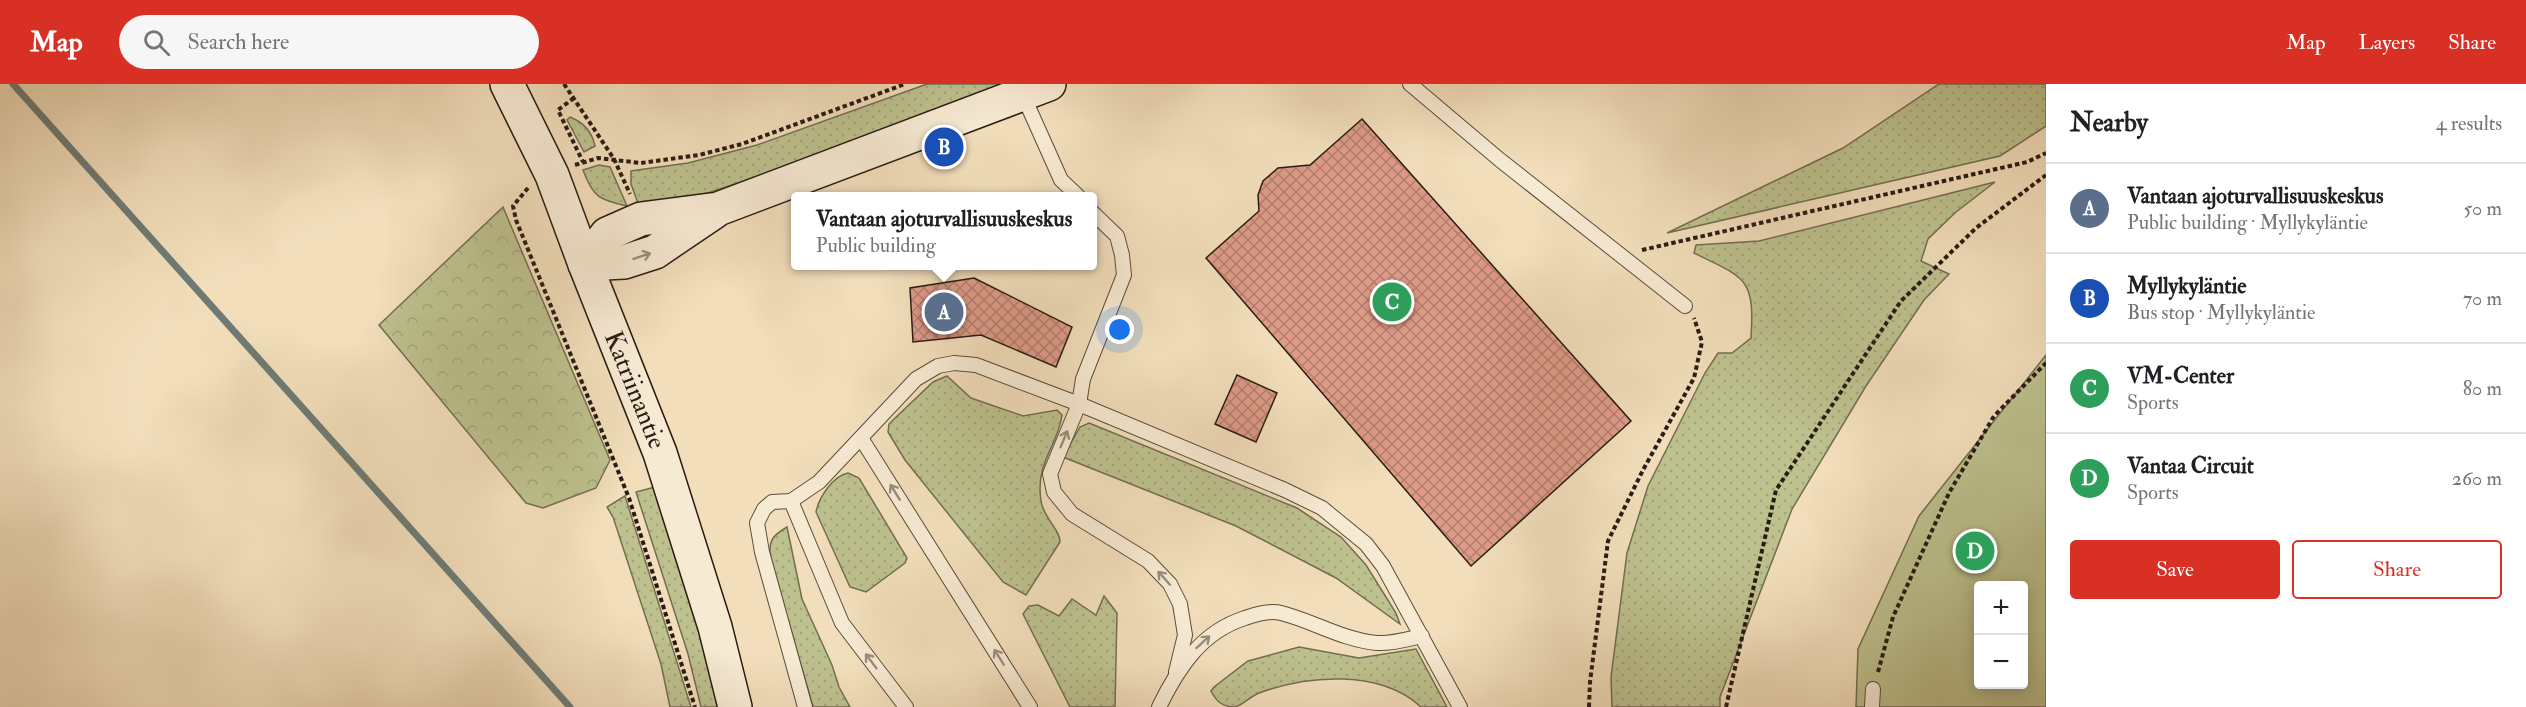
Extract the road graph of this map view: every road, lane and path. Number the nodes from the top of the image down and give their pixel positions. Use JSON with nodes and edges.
{"nodes":[{"id":1,"x":507,"y":84,"type":"edge"},
{"id":2,"x":564,"y":84,"type":"edge"},
{"id":3,"x":905,"y":84,"type":"edge"},
{"id":4,"x":1410,"y":84,"type":"edge"},
{"id":5,"x":1036,"y":89,"type":"edge"},
{"id":6,"x":573,"y":98,"type":"junction"},
{"id":7,"x":2046,"y":153,"type":"edge"},
{"id":8,"x":614,"y":159,"type":"junction"},
{"id":9,"x":2046,"y":175,"type":"edge"},
{"id":10,"x":527,"y":188,"type":"dead end"},
{"id":11,"x":1074,"y":192,"type":"edge"},
{"id":12,"x":1097,"y":217,"type":"edge"},
{"id":13,"x":1619,"y":255,"type":"junction"},
{"id":14,"x":585,"y":264,"type":"junction"},
{"id":15,"x":1685,"y":306,"type":"joint"},
{"id":16,"x":2046,"y":363,"type":"edge"},
{"id":17,"x":1079,"y":404,"type":"junction"},
{"id":18,"x":861,"y":438,"type":"junction"},
{"id":19,"x":792,"y":501,"type":"junction"},
{"id":20,"x":1422,"y":636,"type":"junction"},
{"id":21,"x":1176,"y":672,"type":"junction"},
{"id":22,"x":1873,"y":688,"type":"joint"},
{"id":23,"x":695,"y":707,"type":"edge"},
{"id":24,"x":735,"y":707,"type":"edge"},
{"id":25,"x":805,"y":707,"type":"edge"},
{"id":26,"x":906,"y":707,"type":"edge"},
{"id":27,"x":1030,"y":707,"type":"edge"},
{"id":28,"x":1159,"y":707,"type":"edge"},
{"id":29,"x":1460,"y":707,"type":"edge"},
{"id":30,"x":1589,"y":707,"type":"edge"},
{"id":31,"x":1726,"y":707,"type":"edge"},
{"id":32,"x":1872,"y":707,"type":"edge"}],
"edges":[{"from":1,"to":14,"type":"main road","name":"Katriinantie"},
{"from":2,"to":6,"type":"path"},
{"from":3,"to":8,"type":"path"},
{"from":4,"to":13,"type":"lane"},
{"from":5,"to":11,"type":"lane"},
{"from":5,"to":14,"type":"main road"},
{"from":6,"to":8,"type":"path"},
{"from":6,"to":8,"type":"path"},
{"from":7,"to":13,"type":"path"},
{"from":9,"to":31,"type":"path"},
{"from":10,"to":23,"type":"path"},
{"from":12,"to":17,"type":"lane"},
{"from":13,"to":15,"type":"lane"},
{"from":14,"to":24,"type":"main road","name":"Katriinantie"},
{"from":15,"to":30,"type":"path"},
{"from":16,"to":22,"type":"path"},
{"from":17,"to":18,"type":"lane"},
{"from":17,"to":20,"type":"lane"},
{"from":21,"to":17,"type":"lane","one_way":true},
{"from":18,"to":19,"type":"lane"},
{"from":27,"to":18,"type":"lane","one_way":true},
{"from":19,"to":25,"type":"lane"},
{"from":26,"to":19,"type":"lane","one_way":true},
{"from":21,"to":20,"type":"lane","one_way":true},
{"from":20,"to":29,"type":"lane"},
{"from":21,"to":28,"type":"lane"},
{"from":22,"to":32,"type":"lane"}]}
